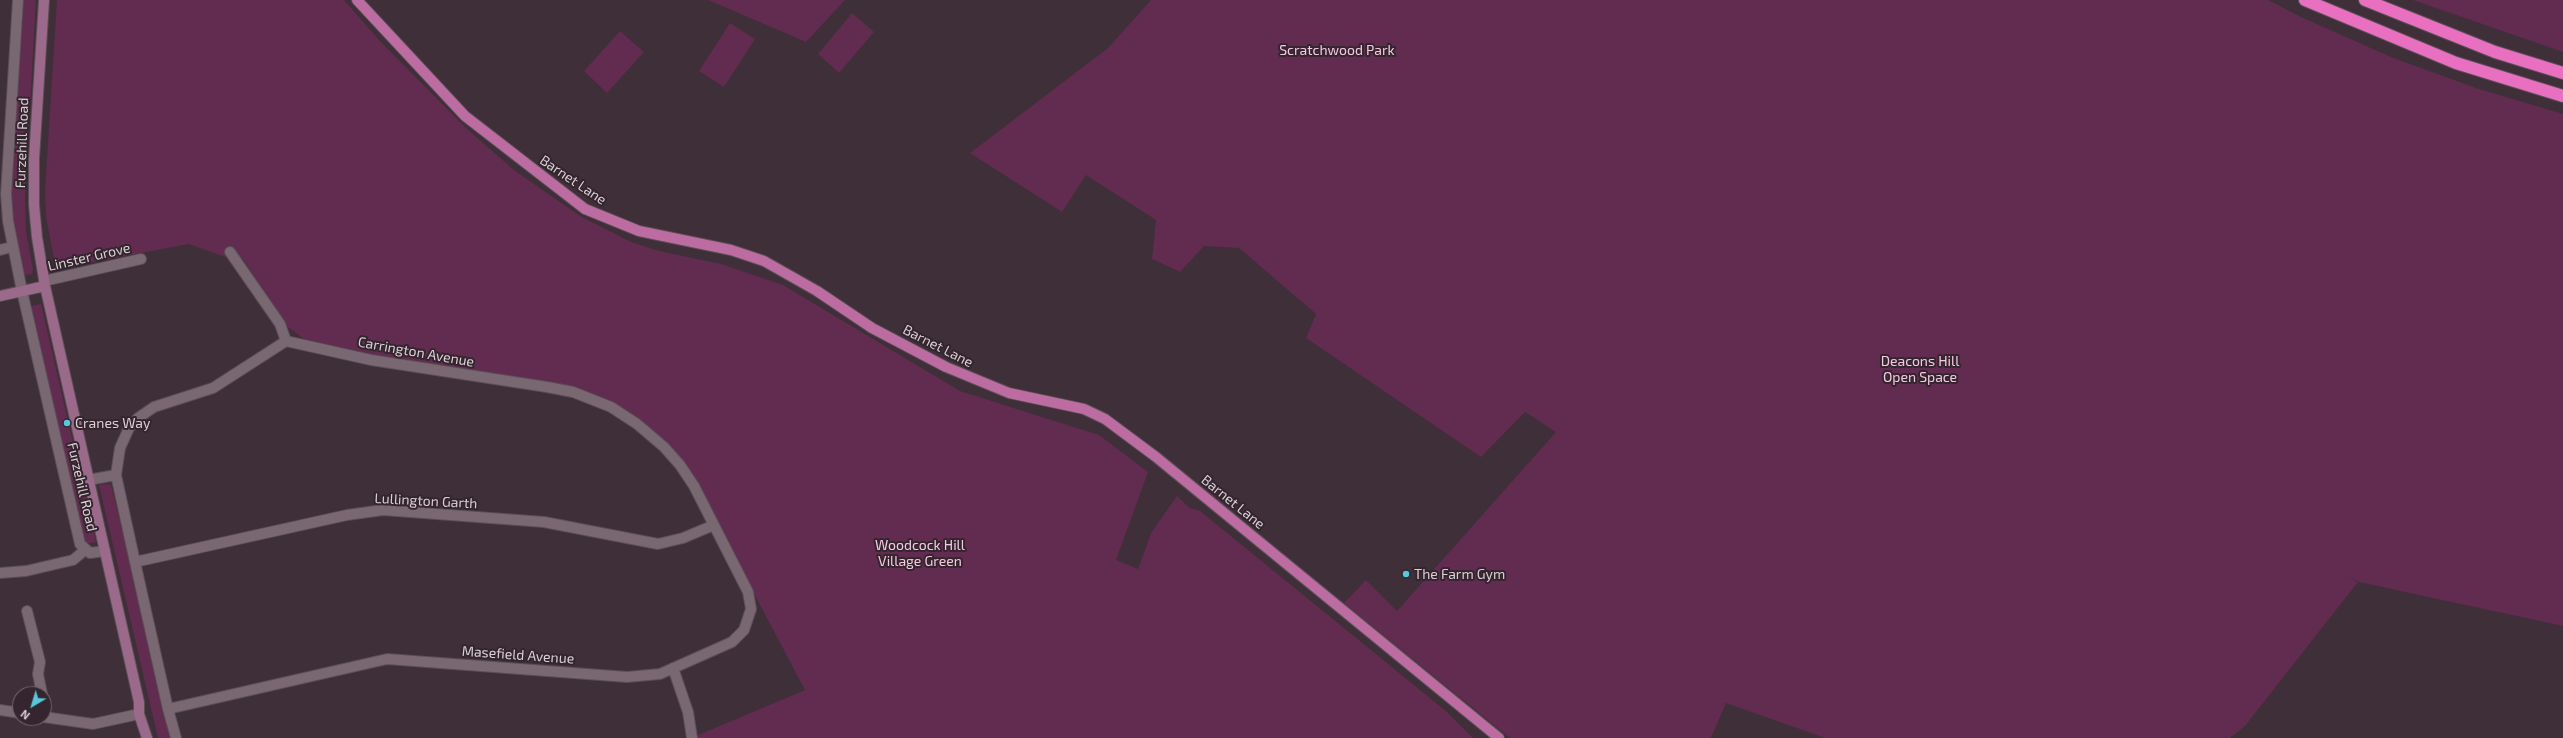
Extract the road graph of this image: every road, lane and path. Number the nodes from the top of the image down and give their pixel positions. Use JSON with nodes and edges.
{"nodes":[{"id":1,"x":18,"y":0,"type":"edge"},
{"id":2,"x":44,"y":0,"type":"edge"},
{"id":3,"x":357,"y":0,"type":"edge"},
{"id":4,"x":2305,"y":0,"type":"edge"},
{"id":5,"x":2365,"y":0,"type":"edge"},
{"id":6,"x":2563,"y":73,"type":"edge"},
{"id":7,"x":2563,"y":96,"type":"edge"},
{"id":8,"x":12,"y":247,"type":"junction"},
{"id":9,"x":0,"y":250,"type":"edge"},
{"id":10,"x":230,"y":252,"type":"dead end"},
{"id":11,"x":141,"y":259,"type":"dead end"},
{"id":12,"x":45,"y":284,"type":"junction"},
{"id":13,"x":22,"y":292,"type":"junction"},
{"id":14,"x":0,"y":296,"type":"edge"},
{"id":15,"x":286,"y":341,"type":"junction"},
{"id":16,"x":116,"y":475,"type":"junction"},
{"id":17,"x":88,"y":480,"type":"junction"},
{"id":18,"x":714,"y":525,"type":"junction"},
{"id":19,"x":85,"y":550,"type":"junction"},
{"id":20,"x":105,"y":551,"type":"junction"},
{"id":21,"x":135,"y":562,"type":"junction"},
{"id":22,"x":0,"y":573,"type":"edge"},
{"id":23,"x":27,"y":611,"type":"dead end"},
{"id":24,"x":673,"y":668,"type":"junction"},
{"id":25,"x":40,"y":686,"type":"edge"},
{"id":26,"x":168,"y":709,"type":"junction"},
{"id":27,"x":0,"y":710,"type":"edge"},
{"id":28,"x":12,"y":712,"type":"edge"},
{"id":29,"x":139,"y":714,"type":"junction"},
{"id":30,"x":52,"y":719,"type":"edge"},
{"id":31,"x":147,"y":738,"type":"edge"},
{"id":32,"x":176,"y":738,"type":"edge"},
{"id":33,"x":692,"y":738,"type":"edge"},
{"id":34,"x":1499,"y":738,"type":"edge"}],
"edges":[{"from":1,"to":8,"type":"street","name":"Furzehill Road"},
{"from":2,"to":12,"type":"street","name":"Furzehill Road"},
{"from":3,"to":34,"type":"main road","name":"Barnet Lane"},
{"from":4,"to":7,"type":"highway"},
{"from":5,"to":6,"type":"highway"},
{"from":8,"to":9,"type":"street"},
{"from":8,"to":13,"type":"street","name":"Furzehill Road"},
{"from":10,"to":15,"type":"street"},
{"from":11,"to":12,"type":"street","name":"Linster Grove"},
{"from":12,"to":13,"type":"street"},
{"from":12,"to":17,"type":"street","name":"Furzehill Road"},
{"from":13,"to":14,"type":"street"},
{"from":13,"to":19,"type":"street","name":"Furzehill Road"},
{"from":15,"to":16,"type":"street"},
{"from":15,"to":18,"type":"street","name":"Carrington Avenue"},
{"from":16,"to":17,"type":"street"},
{"from":16,"to":21,"type":"street"},
{"from":17,"to":20,"type":"street","name":"Furzehill Road"},
{"from":18,"to":21,"type":"street","name":"Lullington Garth"},
{"from":18,"to":24,"type":"street","name":"Masefield Avenue"},
{"from":19,"to":20,"type":"street","name":"Furzehill Road"},
{"from":19,"to":22,"type":"street"},
{"from":20,"to":29,"type":"street","name":"Furzehill Road"},
{"from":21,"to":26,"type":"street"},
{"from":23,"to":25,"type":"street"},
{"from":24,"to":26,"type":"street","name":"Masefield Avenue"},
{"from":24,"to":33,"type":"street"},
{"from":26,"to":32,"type":"street"},
{"from":27,"to":28,"type":"street"},
{"from":29,"to":30,"type":"street"},
{"from":29,"to":31,"type":"street","name":"Furzehill Road"}]}
